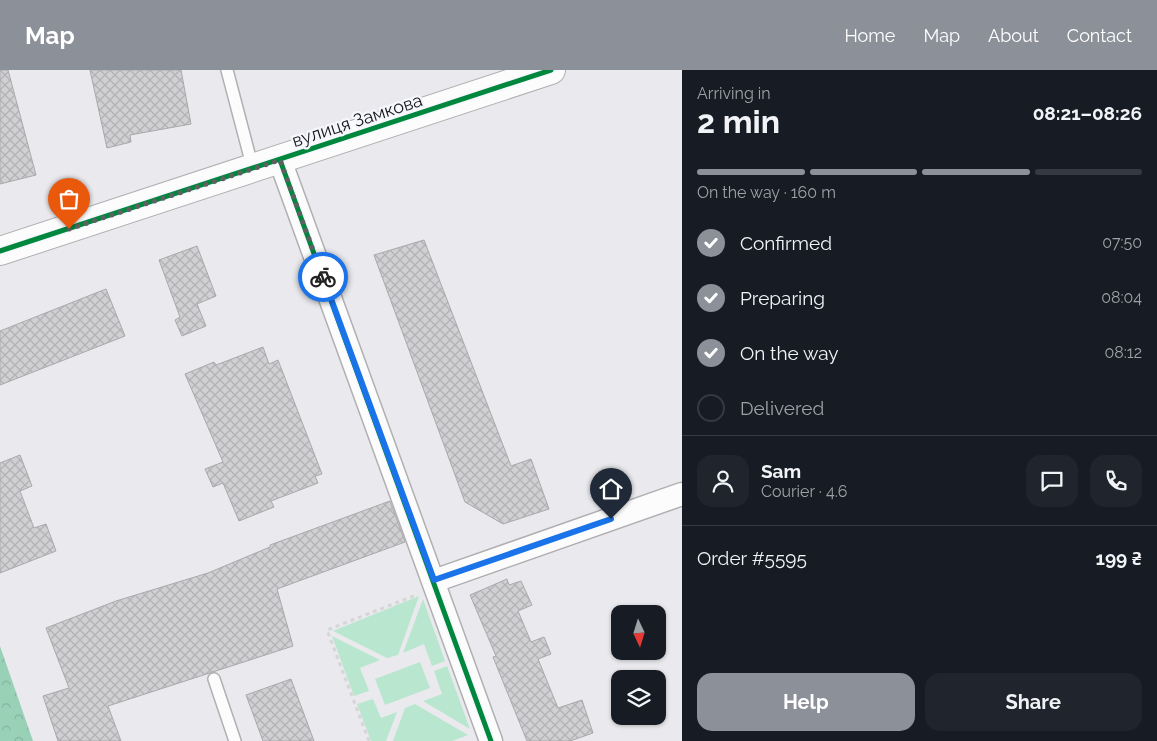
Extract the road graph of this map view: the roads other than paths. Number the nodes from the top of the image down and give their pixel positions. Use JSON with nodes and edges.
{"nodes":[{"id":1,"x":227,"y":70,"type":"edge"},
{"id":2,"x":551,"y":70,"type":"edge"},
{"id":3,"x":280,"y":160,"type":"junction"},
{"id":4,"x":253,"y":169,"type":"junction"},
{"id":5,"x":0,"y":251,"type":"edge"},
{"id":6,"x":682,"y":494,"type":"edge"},
{"id":7,"x":435,"y":584,"type":"junction"},
{"id":8,"x":214,"y":679,"type":"dead end"},
{"id":9,"x":236,"y":741,"type":"edge"},
{"id":10,"x":491,"y":741,"type":"edge"}],
"edges":[{"from":1,"to":4,"type":"lane"},
{"from":2,"to":3,"type":"street","name":"вулиця Замкова"},
{"from":3,"to":4,"type":"street","name":"вулиця Замкова"},
{"from":3,"to":7,"type":"street"},
{"from":4,"to":5,"type":"street","name":"вулиця Замкова"},
{"from":6,"to":7,"type":"street"},
{"from":7,"to":10,"type":"street"},
{"from":8,"to":9,"type":"lane"}]}
